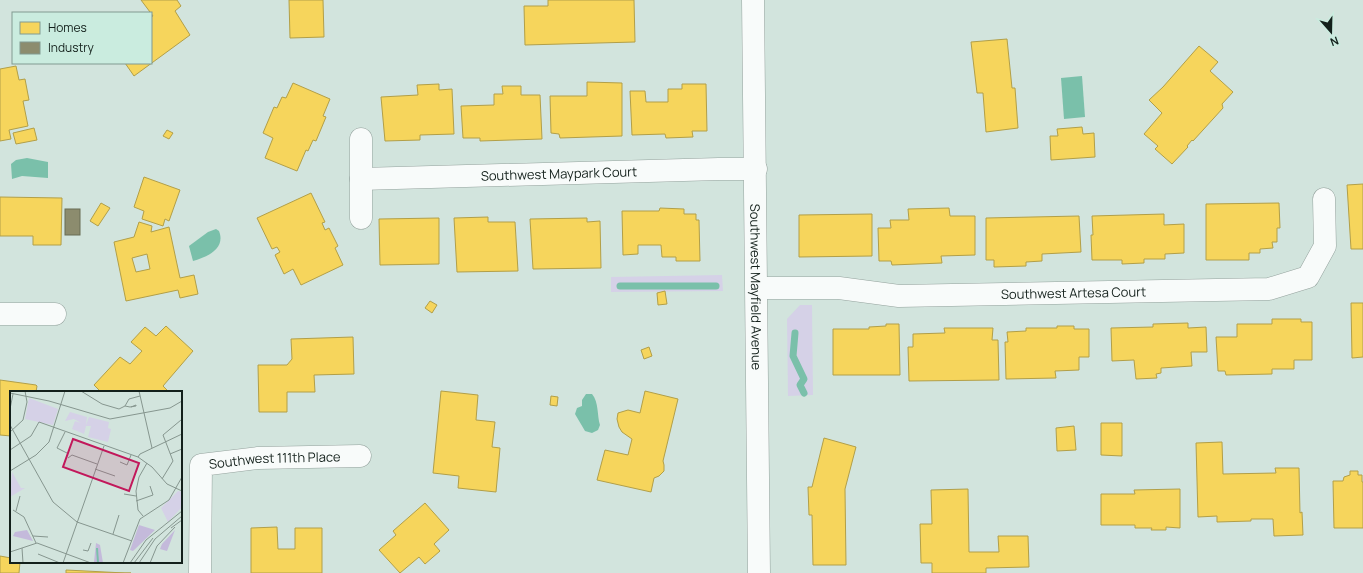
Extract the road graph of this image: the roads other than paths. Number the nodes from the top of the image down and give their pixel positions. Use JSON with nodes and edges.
{"nodes":[{"id":1,"x":753,"y":0,"type":"edge"},
{"id":2,"x":361,"y":139,"type":"dead end"},
{"id":3,"x":756,"y":169,"type":"junction"},
{"id":4,"x":361,"y":179,"type":"junction"},
{"id":5,"x":1324,"y":199,"type":"dead end"},
{"id":6,"x":361,"y":218,"type":"dead end"},
{"id":7,"x":757,"y":288,"type":"junction"},
{"id":8,"x":0,"y":314,"type":"edge"},
{"id":9,"x":55,"y":314,"type":"dead end"},
{"id":10,"x":360,"y":456,"type":"dead end"},
{"id":11,"x":200,"y":573,"type":"edge"},
{"id":12,"x":759,"y":573,"type":"edge"}],
"edges":[{"from":1,"to":3,"type":"street","name":"Southwest Mayfield Avenue"},
{"from":2,"to":4,"type":"street"},
{"from":3,"to":4,"type":"street","name":"Southwest Maypark Court"},
{"from":3,"to":7,"type":"street","name":"Southwest Mayfield Avenue"},
{"from":4,"to":6,"type":"street"},
{"from":5,"to":7,"type":"street","name":"Southwest Artesa Court"},
{"from":7,"to":12,"type":"street","name":"Southwest Mayfield Avenue"},
{"from":8,"to":9,"type":"street"},
{"from":10,"to":11,"type":"street","name":"Southwest 111th Place"}]}
